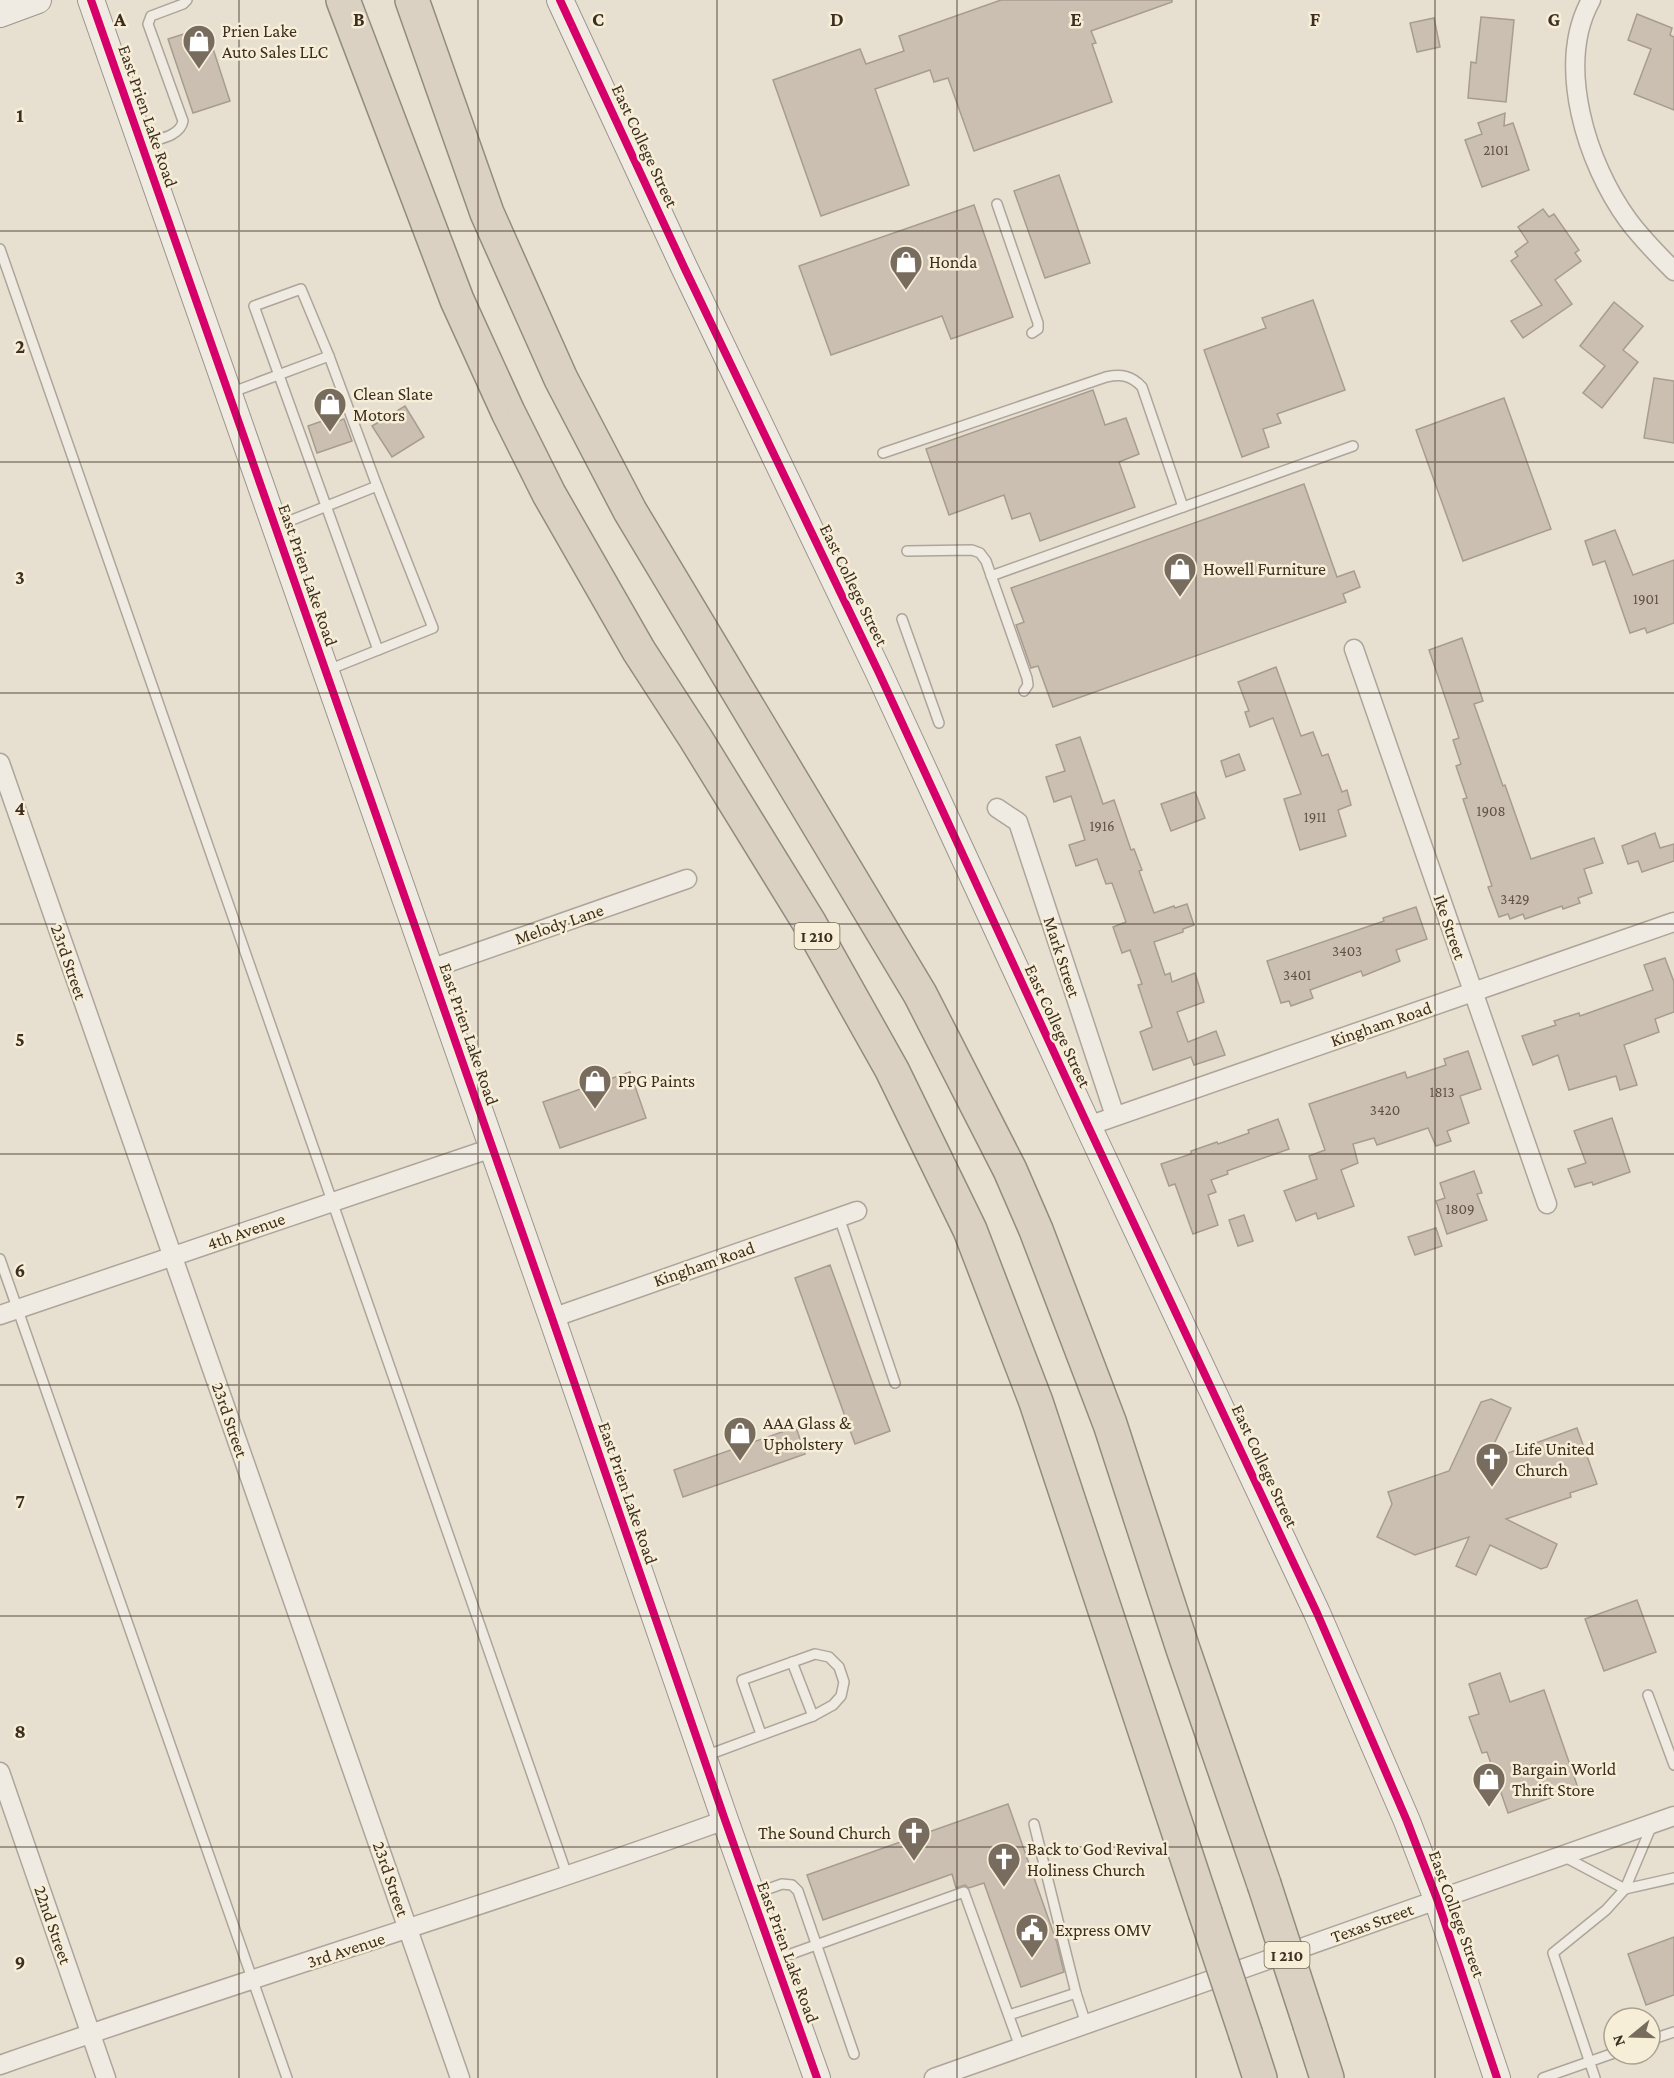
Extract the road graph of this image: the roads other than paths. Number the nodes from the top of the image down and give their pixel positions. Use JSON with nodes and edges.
{"nodes":[{"id":1,"x":38,"y":0,"type":"edge"},
{"id":2,"x":91,"y":0,"type":"edge"},
{"id":3,"x":187,"y":0,"type":"edge"},
{"id":4,"x":344,"y":0,"type":"edge"},
{"id":5,"x":412,"y":0,"type":"edge"},
{"id":6,"x":560,"y":0,"type":"edge"},
{"id":7,"x":1592,"y":0,"type":"edge"},
{"id":8,"x":0,"y":14,"type":"edge"},
{"id":9,"x":142,"y":145,"type":"junction"},
{"id":10,"x":997,"y":204,"type":"dead end"},
{"id":11,"x":0,"y":249,"type":"edge"},
{"id":12,"x":1674,"y":271,"type":"edge"},
{"id":13,"x":1032,"y":333,"type":"dead end"},
{"id":14,"x":329,"y":356,"type":"junction"},
{"id":15,"x":278,"y":375,"type":"junction"},
{"id":16,"x":230,"y":393,"type":"junction"},
{"id":17,"x":1353,"y":446,"type":"dead end"},
{"id":18,"x":884,"y":453,"type":"dead end"},
{"id":19,"x":377,"y":486,"type":"junction"},
{"id":20,"x":325,"y":507,"type":"junction"},
{"id":21,"x":1183,"y":507,"type":"junction"},
{"id":22,"x":276,"y":527,"type":"junction"},
{"id":23,"x":907,"y":551,"type":"dead end"},
{"id":24,"x":991,"y":576,"type":"junction"},
{"id":25,"x":902,"y":619,"type":"dead end"},
{"id":26,"x":1354,"y":649,"type":"dead end"},
{"id":27,"x":378,"y":650,"type":"junction"},
{"id":28,"x":326,"y":671,"type":"junction"},
{"id":29,"x":1024,"y":691,"type":"dead end"},
{"id":30,"x":939,"y":723,"type":"dead end"},
{"id":31,"x":0,"y":763,"type":"edge"},
{"id":32,"x":997,"y":808,"type":"dead end"},
{"id":33,"x":687,"y":879,"type":"dead end"},
{"id":34,"x":1674,"y":922,"type":"edge"},
{"id":35,"x":430,"y":969,"type":"junction"},
{"id":36,"x":1473,"y":992,"type":"junction"},
{"id":37,"x":1115,"y":1116,"type":"junction"},
{"id":38,"x":1088,"y":1126,"type":"junction"},
{"id":39,"x":492,"y":1148,"type":"junction"},
{"id":40,"x":332,"y":1202,"type":"junction"},
{"id":41,"x":1547,"y":1204,"type":"dead end"},
{"id":42,"x":856,"y":1211,"type":"dead end"},
{"id":43,"x":838,"y":1217,"type":"junction"},
{"id":44,"x":172,"y":1257,"type":"junction"},
{"id":45,"x":0,"y":1259,"type":"edge"},
{"id":46,"x":9,"y":1312,"type":"edge"},
{"id":47,"x":552,"y":1318,"type":"junction"},
{"id":48,"x":895,"y":1383,"type":"dead end"},
{"id":49,"x":792,"y":1662,"type":"junction"},
{"id":50,"x":1648,"y":1695,"type":"dead end"},
{"id":51,"x":813,"y":1716,"type":"junction"},
{"id":52,"x":761,"y":1734,"type":"junction"},
{"id":53,"x":703,"y":1756,"type":"junction"},
{"id":54,"x":1674,"y":1765,"type":"edge"},
{"id":55,"x":0,"y":1772,"type":"edge"},
{"id":56,"x":1674,"y":1816,"type":"edge"},
{"id":57,"x":725,"y":1820,"type":"junction"},
{"id":58,"x":1653,"y":1823,"type":"junction"},
{"id":59,"x":1034,"y":1824,"type":"dead end"},
{"id":60,"x":1561,"y":1855,"type":"junction"},
{"id":61,"x":567,"y":1875,"type":"junction"},
{"id":62,"x":1674,"y":1878,"type":"edge"},
{"id":63,"x":1625,"y":1889,"type":"junction"},
{"id":64,"x":752,"y":1895,"type":"junction"},
{"id":65,"x":1437,"y":1899,"type":"junction"},
{"id":66,"x":408,"y":1930,"type":"junction"},
{"id":67,"x":816,"y":1944,"type":"junction"},
{"id":68,"x":775,"y":1960,"type":"junction"},
{"id":69,"x":254,"y":1980,"type":"junction"},
{"id":70,"x":1076,"y":1993,"type":"junction"},
{"id":71,"x":1009,"y":2015,"type":"junction"},
{"id":72,"x":1086,"y":2024,"type":"junction"},
{"id":73,"x":90,"y":2033,"type":"junction"},
{"id":74,"x":1020,"y":2047,"type":"junction"},
{"id":75,"x":854,"y":2054,"type":"dead end"},
{"id":76,"x":1602,"y":2058,"type":"edge"},
{"id":77,"x":1590,"y":2062,"type":"junction"},
{"id":78,"x":0,"y":2065,"type":"edge"},
{"id":79,"x":106,"y":2078,"type":"edge"},
{"id":80,"x":287,"y":2078,"type":"edge"},
{"id":81,"x":460,"y":2078,"type":"edge"},
{"id":82,"x":817,"y":2078,"type":"edge"},
{"id":83,"x":934,"y":2078,"type":"edge"},
{"id":84,"x":1260,"y":2078,"type":"edge"},
{"id":85,"x":1327,"y":2078,"type":"edge"},
{"id":86,"x":1497,"y":2078,"type":"edge"},
{"id":87,"x":1543,"y":2078,"type":"edge"},
{"id":88,"x":1595,"y":2078,"type":"edge"}],
"edges":[{"from":1,"to":8,"type":"street"},
{"from":2,"to":9,"type":"street","name":"East Prien Lake Road"},
{"from":3,"to":9,"type":"lane"},
{"from":4,"to":84,"type":"highway","number":"I 210","bridge":true},
{"from":5,"to":85,"type":"highway","number":"I 210","bridge":true},
{"from":6,"to":38,"type":"street","name":"East College Street"},
{"from":7,"to":12,"type":"street"},
{"from":9,"to":16,"type":"street","name":"East Prien Lake Road"},
{"from":10,"to":13,"type":"lane"},
{"from":11,"to":40,"type":"lane"},
{"from":14,"to":15,"type":"lane"},
{"from":14,"to":15,"type":"lane"},
{"from":14,"to":19,"type":"lane"},
{"from":15,"to":16,"type":"lane"},
{"from":15,"to":20,"type":"lane"},
{"from":16,"to":22,"type":"street","name":"East Prien Lake Road"},
{"from":17,"to":21,"type":"lane"},
{"from":18,"to":21,"type":"lane"},
{"from":19,"to":20,"type":"lane"},
{"from":19,"to":27,"type":"lane"},
{"from":20,"to":22,"type":"lane"},
{"from":20,"to":27,"type":"lane"},
{"from":21,"to":24,"type":"lane"},
{"from":22,"to":28,"type":"street","name":"East Prien Lake Road"},
{"from":23,"to":24,"type":"lane"},
{"from":24,"to":29,"type":"lane"},
{"from":25,"to":30,"type":"lane"},
{"from":26,"to":36,"type":"street","name":"Ike Street"},
{"from":27,"to":28,"type":"lane"},
{"from":28,"to":35,"type":"street","name":"East Prien Lake Road"},
{"from":31,"to":44,"type":"street","name":"23rd Street"},
{"from":32,"to":37,"type":"street","name":"Mark Street"},
{"from":33,"to":35,"type":"street","name":"Melody Lane"},
{"from":34,"to":36,"type":"street","name":"Kingham Road"},
{"from":35,"to":39,"type":"street","name":"East Prien Lake Road"},
{"from":36,"to":37,"type":"street","name":"Kingham Road"},
{"from":36,"to":41,"type":"street","name":"Ike Street"},
{"from":37,"to":38,"type":"street","name":"Kingham Road"},
{"from":38,"to":65,"type":"street","name":"East College Street"},
{"from":39,"to":40,"type":"street","name":"4th Avenue"},
{"from":39,"to":47,"type":"street","name":"East Prien Lake Road"},
{"from":40,"to":44,"type":"street","name":"4th Avenue"},
{"from":40,"to":61,"type":"lane"},
{"from":42,"to":43,"type":"street","name":"Kingham Road"},
{"from":43,"to":47,"type":"street","name":"Kingham Road"},
{"from":43,"to":48,"type":"lane"},
{"from":44,"to":46,"type":"street","name":"4th Avenue"},
{"from":44,"to":66,"type":"street","name":"23rd Street"},
{"from":45,"to":46,"type":"lane"},
{"from":46,"to":69,"type":"lane"},
{"from":47,"to":53,"type":"street","name":"East Prien Lake Road"},
{"from":49,"to":51,"type":"lane"},
{"from":49,"to":51,"type":"lane"},
{"from":49,"to":52,"type":"lane"},
{"from":50,"to":54,"type":"lane"},
{"from":51,"to":52,"type":"lane"},
{"from":52,"to":53,"type":"lane"},
{"from":53,"to":57,"type":"street","name":"East Prien Lake Road"},
{"from":55,"to":73,"type":"street","name":"22nd Street"},
{"from":56,"to":58,"type":"street","name":"Texas Street"},
{"from":57,"to":61,"type":"street","name":"3rd Avenue"},
{"from":57,"to":64,"type":"street","name":"East Prien Lake Road"},
{"from":58,"to":60,"type":"street","name":"Texas Street"},
{"from":58,"to":63,"type":"lane"},
{"from":59,"to":70,"type":"lane"},
{"from":60,"to":63,"type":"lane"},
{"from":60,"to":65,"type":"street","name":"Texas Street"},
{"from":61,"to":66,"type":"street","name":"3rd Avenue"},
{"from":62,"to":63,"type":"lane"},
{"from":63,"to":77,"type":"lane"},
{"from":64,"to":67,"type":"lane"},
{"from":64,"to":68,"type":"street","name":"East Prien Lake Road"},
{"from":65,"to":72,"type":"street","name":"Texas Street"},
{"from":65,"to":86,"type":"street","name":"East College Street"},
{"from":66,"to":69,"type":"street","name":"3rd Avenue"},
{"from":66,"to":81,"type":"street","name":"23rd Street"},
{"from":67,"to":68,"type":"lane"},
{"from":67,"to":71,"type":"lane"},
{"from":67,"to":75,"type":"lane"},
{"from":68,"to":82,"type":"street","name":"East Prien Lake Road"},
{"from":69,"to":73,"type":"street","name":"3rd Avenue"},
{"from":69,"to":80,"type":"lane"},
{"from":70,"to":71,"type":"lane"},
{"from":70,"to":72,"type":"lane"},
{"from":71,"to":74,"type":"lane"},
{"from":72,"to":74,"type":"street","name":"Texas Street"},
{"from":73,"to":78,"type":"street","name":"3rd Avenue"},
{"from":73,"to":79,"type":"street","name":"22nd Street"},
{"from":74,"to":83,"type":"street","name":"Texas Street"},
{"from":76,"to":77,"type":"lane"},
{"from":77,"to":87,"type":"lane"},
{"from":77,"to":88,"type":"lane"}]}
